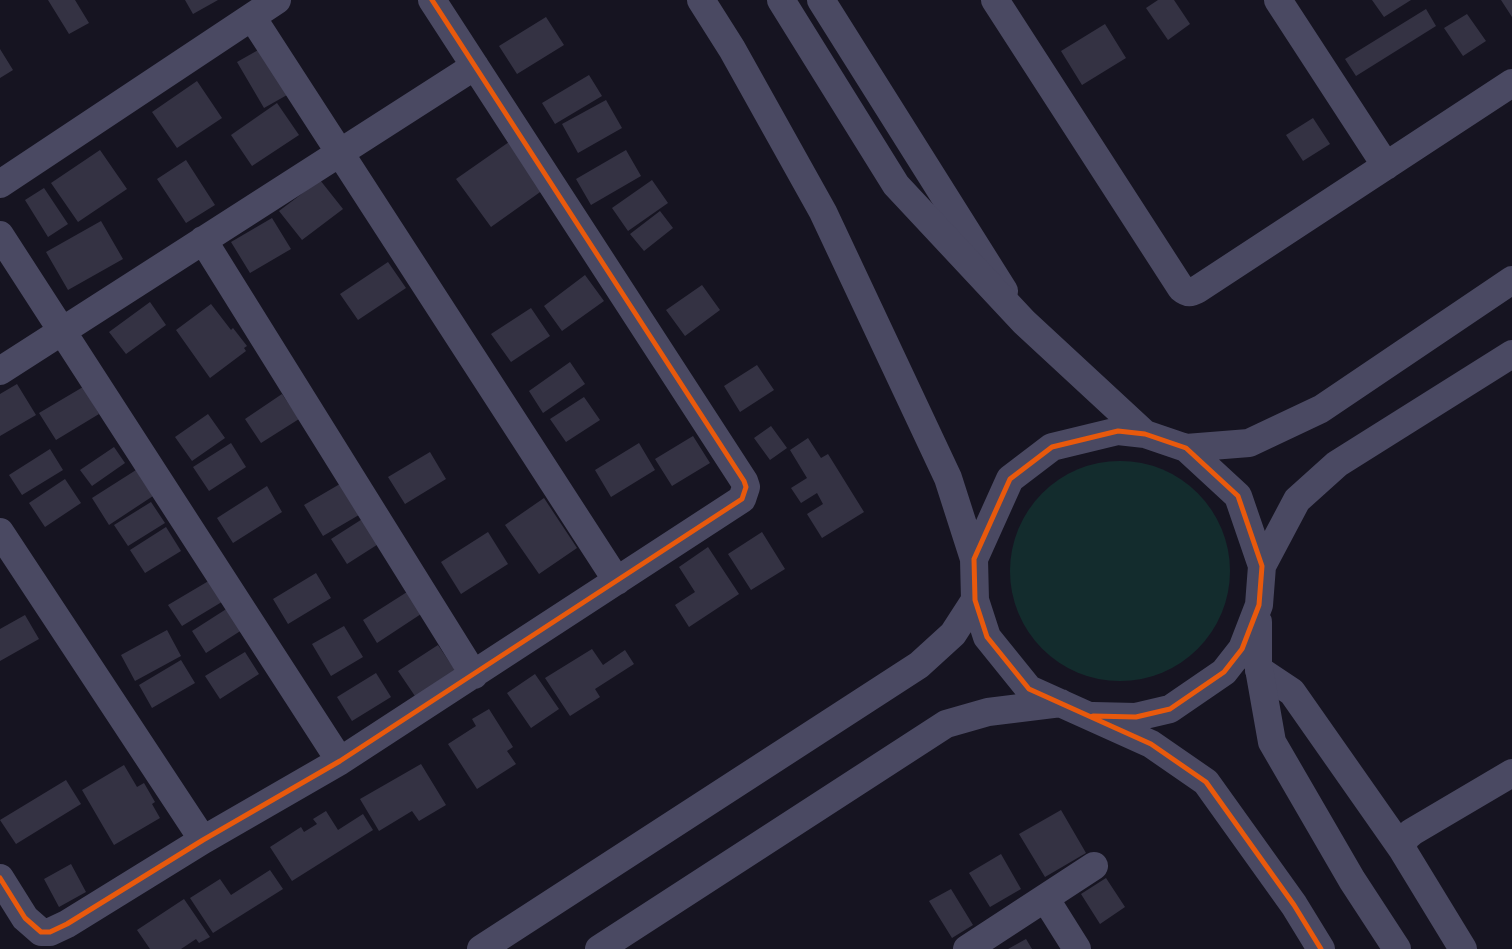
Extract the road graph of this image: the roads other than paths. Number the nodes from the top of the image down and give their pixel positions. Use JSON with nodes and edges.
{"nodes":[{"id":1,"x":277,"y":0,"type":"edge"},
{"id":2,"x":432,"y":0,"type":"edge"},
{"id":3,"x":701,"y":0,"type":"edge"},
{"id":4,"x":781,"y":0,"type":"edge"},
{"id":5,"x":822,"y":0,"type":"edge"},
{"id":6,"x":995,"y":0,"type":"edge"},
{"id":7,"x":1278,"y":0,"type":"edge"},
{"id":8,"x":252,"y":16,"type":"junction"},
{"id":9,"x":475,"y":66,"type":"junction"},
{"id":10,"x":1512,"y":83,"type":"edge"},
{"id":11,"x":341,"y":152,"type":"junction"},
{"id":12,"x":1386,"y":166,"type":"junction"},
{"id":13,"x":0,"y":184,"type":"edge"},
{"id":14,"x":0,"y":235,"type":"edge"},
{"id":15,"x":204,"y":240,"type":"junction"},
{"id":16,"x":1512,"y":280,"type":"edge"},
{"id":17,"x":1024,"y":322,"type":"junction"},
{"id":18,"x":61,"y":332,"type":"junction"},
{"id":19,"x":1512,"y":354,"type":"edge"},
{"id":20,"x":0,"y":371,"type":"edge"},
{"id":21,"x":1145,"y":434,"type":"junction"},
{"id":22,"x":1186,"y":448,"type":"junction"},
{"id":23,"x":0,"y":532,"type":"edge"},
{"id":24,"x":974,"y":559,"type":"junction"},
{"id":25,"x":1262,"y":566,"type":"junction"},
{"id":26,"x":617,"y":581,"type":"junction"},
{"id":27,"x":975,"y":600,"type":"junction"},
{"id":28,"x":1259,"y":605,"type":"junction"},
{"id":29,"x":1259,"y":670,"type":"junction"},
{"id":30,"x":474,"y":674,"type":"junction"},
{"id":31,"x":1062,"y":703,"type":"junction"},
{"id":32,"x":1093,"y":716,"type":"junction"},
{"id":33,"x":340,"y":761,"type":"junction"},
{"id":34,"x":1512,"y":773,"type":"edge"},
{"id":35,"x":203,"y":840,"type":"junction"},
{"id":36,"x":1402,"y":849,"type":"junction"},
{"id":37,"x":1094,"y":866,"type":"dead end"},
{"id":38,"x":0,"y":878,"type":"edge"},
{"id":39,"x":1044,"y":898,"type":"junction"},
{"id":40,"x":481,"y":949,"type":"edge"},
{"id":41,"x":599,"y":949,"type":"edge"},
{"id":42,"x":967,"y":949,"type":"edge"},
{"id":43,"x":1077,"y":949,"type":"edge"},
{"id":44,"x":1321,"y":949,"type":"edge"},
{"id":45,"x":1397,"y":949,"type":"edge"},
{"id":46,"x":1463,"y":949,"type":"edge"}],
"edges":[{"from":1,"to":8,"type":"street"},
{"from":2,"to":9,"type":"street"},
{"from":3,"to":24,"type":"street"},
{"from":4,"to":17,"type":"street"},
{"from":5,"to":17,"type":"street"},
{"from":6,"to":12,"type":"street"},
{"from":7,"to":12,"type":"street"},
{"from":8,"to":11,"type":"street"},
{"from":8,"to":13,"type":"street"},
{"from":9,"to":11,"type":"street"},
{"from":9,"to":26,"type":"street"},
{"from":10,"to":12,"type":"street"},
{"from":11,"to":15,"type":"street"},
{"from":11,"to":26,"type":"street"},
{"from":14,"to":18,"type":"street"},
{"from":15,"to":18,"type":"street"},
{"from":15,"to":30,"type":"street"},
{"from":16,"to":22,"type":"street"},
{"from":17,"to":21,"type":"street"},
{"from":18,"to":20,"type":"street"},
{"from":18,"to":33,"type":"street"},
{"from":19,"to":25,"type":"street"},
{"from":21,"to":22,"type":"street"},
{"from":21,"to":24,"type":"street"},
{"from":22,"to":25,"type":"street"},
{"from":23,"to":35,"type":"street"},
{"from":24,"to":27,"type":"street"},
{"from":25,"to":28,"type":"street"},
{"from":26,"to":30,"type":"street"},
{"from":27,"to":31,"type":"street"},
{"from":27,"to":40,"type":"street"},
{"from":28,"to":29,"type":"street"},
{"from":28,"to":32,"type":"street"},
{"from":29,"to":36,"type":"street"},
{"from":29,"to":45,"type":"street"},
{"from":30,"to":33,"type":"street"},
{"from":31,"to":32,"type":"street"},
{"from":31,"to":41,"type":"street"},
{"from":32,"to":44,"type":"street"},
{"from":33,"to":35,"type":"street"},
{"from":34,"to":36,"type":"street"},
{"from":35,"to":38,"type":"street"},
{"from":36,"to":46,"type":"street"},
{"from":37,"to":39,"type":"street"},
{"from":39,"to":42,"type":"street"},
{"from":39,"to":43,"type":"street"}]}
